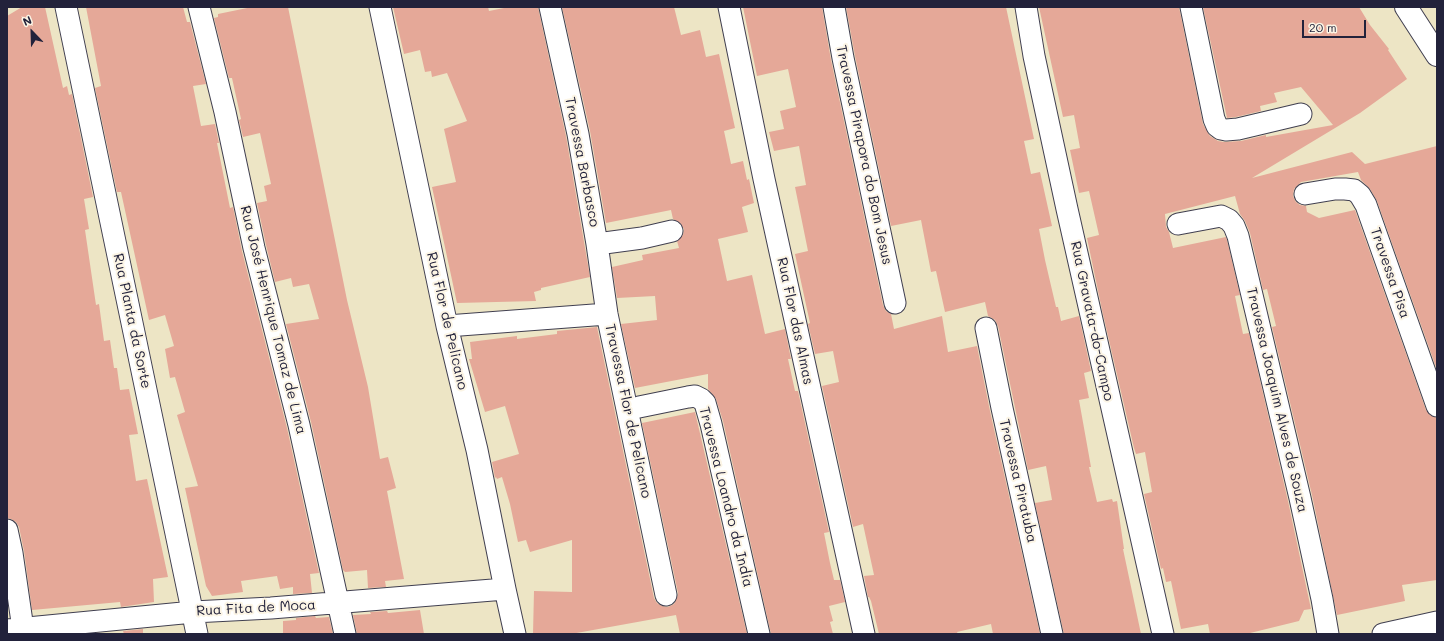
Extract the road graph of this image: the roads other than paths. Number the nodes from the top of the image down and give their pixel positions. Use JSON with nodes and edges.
{"nodes":[{"id":1,"x":66,"y":7,"type":"edge"},
{"id":2,"x":199,"y":7,"type":"edge"},
{"id":3,"x":380,"y":7,"type":"edge"},
{"id":4,"x":550,"y":7,"type":"edge"},
{"id":5,"x":730,"y":7,"type":"edge"},
{"id":6,"x":834,"y":7,"type":"edge"},
{"id":7,"x":1026,"y":7,"type":"edge"},
{"id":8,"x":1191,"y":7,"type":"edge"},
{"id":9,"x":1406,"y":7,"type":"edge"},
{"id":10,"x":1437,"y":55,"type":"edge"},
{"id":11,"x":1301,"y":114,"type":"dead end"},
{"id":12,"x":1305,"y":194,"type":"dead end"},
{"id":13,"x":1178,"y":224,"type":"dead end"},
{"id":14,"x":672,"y":231,"type":"dead end"},
{"id":15,"x":597,"y":244,"type":"junction"},
{"id":16,"x":895,"y":303,"type":"dead end"},
{"id":17,"x":607,"y":314,"type":"junction"},
{"id":18,"x":447,"y":326,"type":"junction"},
{"id":19,"x":986,"y":328,"type":"dead end"},
{"id":20,"x":1437,"y":406,"type":"edge"},
{"id":21,"x":639,"y":407,"type":"dead end"},
{"id":22,"x":7,"y":530,"type":"edge"},
{"id":23,"x":505,"y":589,"type":"junction"},
{"id":24,"x":666,"y":595,"type":"dead end"},
{"id":25,"x":339,"y":603,"type":"junction"},
{"id":26,"x":193,"y":612,"type":"junction"},
{"id":27,"x":1437,"y":622,"type":"edge"},
{"id":28,"x":15,"y":630,"type":"edge"},
{"id":29,"x":198,"y":634,"type":"edge"},
{"id":30,"x":345,"y":634,"type":"edge"},
{"id":31,"x":515,"y":634,"type":"edge"},
{"id":32,"x":759,"y":634,"type":"edge"},
{"id":33,"x":864,"y":634,"type":"edge"},
{"id":34,"x":1052,"y":634,"type":"edge"},
{"id":35,"x":1162,"y":634,"type":"edge"},
{"id":36,"x":1328,"y":634,"type":"edge"},
{"id":37,"x":1383,"y":634,"type":"edge"}],
"edges":[{"from":1,"to":26,"type":"street","name":"Rua Planta da Sorte"},
{"from":2,"to":25,"type":"street","name":"Rua José Henrique Tomaz de Lima"},
{"from":3,"to":18,"type":"street","name":"Rua Flor de Pelicano"},
{"from":4,"to":15,"type":"street","name":"Travessa Barbasco"},
{"from":5,"to":33,"type":"street","name":"Rua Flor das Almas"},
{"from":6,"to":16,"type":"street","name":"Travessa Pirapora do Bom Jesus"},
{"from":7,"to":35,"type":"street","name":"Rua Gravata-do-Campo"},
{"from":8,"to":11,"type":"street"},
{"from":9,"to":10,"type":"main road"},
{"from":12,"to":20,"type":"street","name":"Travessa Pisa"},
{"from":13,"to":36,"type":"street","name":"Travessa Joaquim Alves de Souza"},
{"from":14,"to":15,"type":"street","name":"Travessa Barbasco"},
{"from":15,"to":17,"type":"street"},
{"from":17,"to":18,"type":"street","name":"Travessa Flor de Pelicano"},
{"from":17,"to":24,"type":"street","name":"Travessa Flor de Pelicano"},
{"from":18,"to":23,"type":"street","name":"Rua Flor de Pelicano"},
{"from":19,"to":34,"type":"street","name":"Travessa Piratuba"},
{"from":21,"to":32,"type":"street","name":"Travessa Loandro da India"},
{"from":22,"to":28,"type":"street"},
{"from":23,"to":25,"type":"street","name":"Rua Fita de Moca"},
{"from":23,"to":31,"type":"street","name":"Rua Flor de Pelicano"},
{"from":25,"to":26,"type":"street","name":"Rua Fita de Moca"},
{"from":25,"to":30,"type":"street","name":"Rua José Henrique Tomaz de Lima"},
{"from":26,"to":28,"type":"street","name":"Rua Fita de Moca"},
{"from":26,"to":29,"type":"street","name":"Rua Planta da Sorte"},
{"from":27,"to":37,"type":"street"}]}
